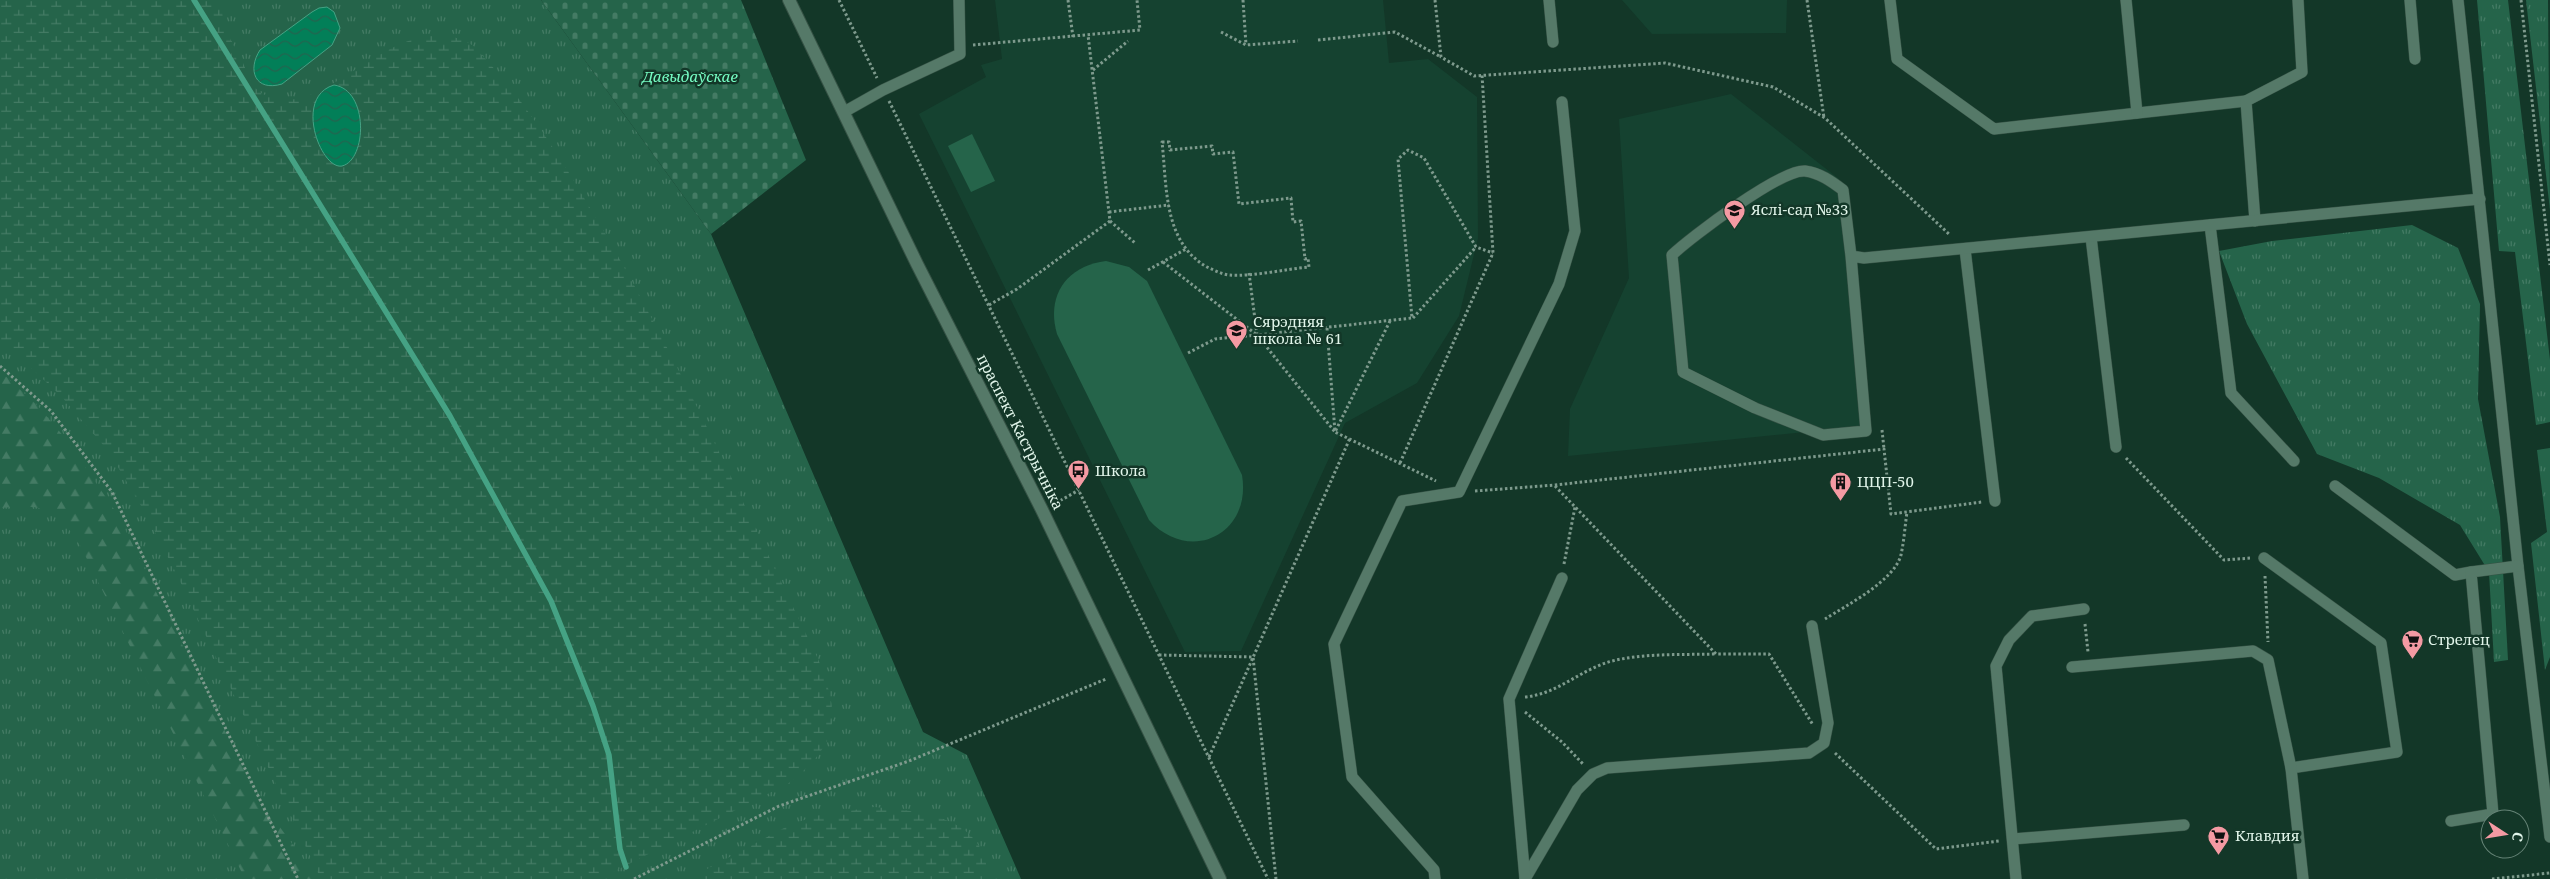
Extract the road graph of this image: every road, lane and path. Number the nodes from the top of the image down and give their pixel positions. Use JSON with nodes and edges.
{"nodes":[{"id":1,"x":789,"y":0,"type":"edge"},
{"id":2,"x":839,"y":0,"type":"edge"},
{"id":3,"x":959,"y":0,"type":"edge"},
{"id":4,"x":1068,"y":0,"type":"edge"},
{"id":5,"x":1137,"y":0,"type":"edge"},
{"id":6,"x":1243,"y":0,"type":"edge"},
{"id":7,"x":1435,"y":0,"type":"edge"},
{"id":8,"x":1549,"y":0,"type":"edge"},
{"id":9,"x":1807,"y":0,"type":"edge"},
{"id":10,"x":1890,"y":0,"type":"edge"},
{"id":11,"x":2126,"y":0,"type":"edge"},
{"id":12,"x":2298,"y":0,"type":"edge"},
{"id":13,"x":2410,"y":0,"type":"edge"},
{"id":14,"x":2458,"y":0,"type":"edge"},
{"id":15,"x":2521,"y":0,"type":"edge"},
{"id":16,"x":1220,"y":32,"type":"dead end"},
{"id":17,"x":1088,"y":35,"type":"junction"},
{"id":18,"x":1073,"y":37,"type":"junction"},
{"id":19,"x":1128,"y":40,"type":"dead end"},
{"id":20,"x":1318,"y":40,"type":"dead end"},
{"id":21,"x":1298,"y":41,"type":"dead end"},
{"id":22,"x":1554,"y":42,"type":"dead end"},
{"id":23,"x":1246,"y":45,"type":"junction"},
{"id":24,"x":960,"y":46,"type":"junction"},
{"id":25,"x":1441,"y":57,"type":"junction"},
{"id":26,"x":2416,"y":59,"type":"dead end"},
{"id":27,"x":1092,"y":70,"type":"junction"},
{"id":28,"x":1482,"y":75,"type":"junction"},
{"id":29,"x":883,"y":90,"type":"junction"},
{"id":30,"x":2246,"y":101,"type":"junction"},
{"id":31,"x":1562,"y":102,"type":"dead end"},
{"id":32,"x":844,"y":112,"type":"junction"},
{"id":33,"x":2138,"y":113,"type":"junction"},
{"id":34,"x":1824,"y":118,"type":"junction"},
{"id":35,"x":2480,"y":199,"type":"junction"},
{"id":36,"x":1168,"y":205,"type":"junction"},
{"id":37,"x":1109,"y":212,"type":"junction"},
{"id":38,"x":1110,"y":221,"type":"junction"},
{"id":39,"x":2255,"y":221,"type":"junction"},
{"id":40,"x":2210,"y":225,"type":"junction"},
{"id":41,"x":2091,"y":236,"type":"junction"},
{"id":42,"x":1135,"y":243,"type":"dead end"},
{"id":43,"x":1476,"y":247,"type":"junction"},
{"id":44,"x":1186,"y":249,"type":"junction"},
{"id":45,"x":1965,"y":249,"type":"junction"},
{"id":46,"x":1493,"y":253,"type":"junction"},
{"id":47,"x":1851,"y":256,"type":"junction"},
{"id":48,"x":1163,"y":262,"type":"junction"},
{"id":49,"x":2550,"y":265,"type":"edge"},
{"id":50,"x":1148,"y":270,"type":"dead end"},
{"id":51,"x":1249,"y":273,"type":"junction"},
{"id":52,"x":989,"y":305,"type":"junction"},
{"id":53,"x":1412,"y":318,"type":"junction"},
{"id":54,"x":1390,"y":321,"type":"junction"},
{"id":55,"x":1327,"y":328,"type":"junction"},
{"id":56,"x":1257,"y":335,"type":"junction"},
{"id":57,"x":1188,"y":353,"type":"dead end"},
{"id":58,"x":0,"y":366,"type":"edge"},
{"id":59,"x":1335,"y":432,"type":"junction"},
{"id":60,"x":1350,"y":438,"type":"junction"},
{"id":61,"x":2116,"y":447,"type":"joint"},
{"id":62,"x":2294,"y":461,"type":"dead end"},
{"id":63,"x":1400,"y":463,"type":"junction"},
{"id":64,"x":1555,"y":486,"type":"junction"},
{"id":65,"x":2335,"y":486,"type":"dead end"},
{"id":66,"x":1079,"y":490,"type":"junction"},
{"id":67,"x":1459,"y":492,"type":"junction"},
{"id":68,"x":1995,"y":501,"type":"joint"},
{"id":69,"x":1575,"y":506,"type":"junction"},
{"id":70,"x":1042,"y":510,"type":"junction"},
{"id":71,"x":1906,"y":512,"type":"junction"},
{"id":72,"x":2264,"y":558,"type":"junction"},
{"id":73,"x":2518,"y":566,"type":"junction"},
{"id":74,"x":2471,"y":572,"type":"junction"},
{"id":75,"x":1562,"y":578,"type":"joint"},
{"id":76,"x":2084,"y":609,"type":"joint"},
{"id":77,"x":1812,"y":626,"type":"joint"},
{"id":78,"x":1716,"y":654,"type":"junction"},
{"id":79,"x":1159,"y":655,"type":"junction"},
{"id":80,"x":1254,"y":657,"type":"junction"},
{"id":81,"x":2268,"y":660,"type":"junction"},
{"id":82,"x":2090,"y":665,"type":"junction"},
{"id":83,"x":2072,"y":667,"type":"dead end"},
{"id":84,"x":1121,"y":673,"type":"junction"},
{"id":85,"x":1509,"y":699,"type":"junction"},
{"id":86,"x":1824,"y":743,"type":"junction"},
{"id":87,"x":1209,"y":757,"type":"junction"},
{"id":88,"x":2291,"y":768,"type":"junction"},
{"id":89,"x":1592,"y":774,"type":"junction"},
{"id":90,"x":2451,"y":821,"type":"dead end"},
{"id":91,"x":2184,"y":824,"type":"dead end"},
{"id":92,"x":2550,"y":837,"type":"edge"},
{"id":93,"x":2013,"y":840,"type":"junction"},
{"id":94,"x":2550,"y":873,"type":"edge"},
{"id":95,"x":298,"y":879,"type":"edge"},
{"id":96,"x":634,"y":879,"type":"edge"},
{"id":97,"x":1220,"y":879,"type":"edge"},
{"id":98,"x":1268,"y":879,"type":"edge"},
{"id":99,"x":1276,"y":879,"type":"edge"},
{"id":100,"x":1435,"y":879,"type":"edge"},
{"id":101,"x":1525,"y":879,"type":"edge"},
{"id":102,"x":2016,"y":879,"type":"edge"},
{"id":103,"x":2303,"y":879,"type":"edge"},
{"id":104,"x":2492,"y":879,"type":"edge"}],
"edges":[{"from":1,"to":32,"type":"main road","name":"праспект Кастрычніка"},
{"from":2,"to":29,"type":"path"},
{"from":3,"to":24,"type":"lane"},
{"from":4,"to":18,"type":"path"},
{"from":5,"to":17,"type":"path"},
{"from":6,"to":23,"type":"path"},
{"from":7,"to":25,"type":"path"},
{"from":8,"to":22,"type":"lane"},
{"from":9,"to":34,"type":"path"},
{"from":10,"to":33,"type":"lane"},
{"from":11,"to":33,"type":"lane"},
{"from":12,"to":30,"type":"lane"},
{"from":13,"to":26,"type":"lane"},
{"from":14,"to":35,"type":"lane"},
{"from":15,"to":49,"type":"path"},
{"from":16,"to":23,"type":"path"},
{"from":17,"to":18,"type":"path"},
{"from":17,"to":27,"type":"path"},
{"from":18,"to":24,"type":"path"},
{"from":19,"to":27,"type":"path"},
{"from":20,"to":25,"type":"path"},
{"from":21,"to":23,"type":"path"},
{"from":24,"to":29,"type":"lane"},
{"from":25,"to":28,"type":"path"},
{"from":27,"to":37,"type":"path"},
{"from":28,"to":34,"type":"path"},
{"from":28,"to":46,"type":"path"},
{"from":29,"to":32,"type":"lane"},
{"from":29,"to":52,"type":"path"},
{"from":30,"to":33,"type":"lane"},
{"from":30,"to":39,"type":"lane"},
{"from":31,"to":67,"type":"lane"},
{"from":32,"to":70,"type":"main road","name":"праспект Кастрычніка"},
{"from":34,"to":45,"type":"path"},
{"from":35,"to":39,"type":"lane"},
{"from":35,"to":73,"type":"lane"},
{"from":36,"to":37,"type":"path"},
{"from":36,"to":44,"type":"path"},
{"from":36,"to":51,"type":"path"},
{"from":37,"to":38,"type":"path"},
{"from":38,"to":42,"type":"path"},
{"from":38,"to":52,"type":"path"},
{"from":39,"to":40,"type":"lane"},
{"from":40,"to":41,"type":"lane"},
{"from":40,"to":62,"type":"lane"},
{"from":41,"to":45,"type":"lane"},
{"from":41,"to":61,"type":"lane"},
{"from":43,"to":46,"type":"path"},
{"from":43,"to":53,"type":"path"},
{"from":43,"to":53,"type":"path"},
{"from":44,"to":48,"type":"path"},
{"from":44,"to":51,"type":"path"},
{"from":45,"to":47,"type":"lane"},
{"from":45,"to":68,"type":"lane"},
{"from":46,"to":63,"type":"path"},
{"from":47,"to":47,"type":"lane"},
{"from":48,"to":50,"type":"path"},
{"from":48,"to":56,"type":"path"},
{"from":51,"to":56,"type":"path"},
{"from":52,"to":66,"type":"path"},
{"from":53,"to":54,"type":"path"},
{"from":54,"to":55,"type":"path"},
{"from":54,"to":59,"type":"path"},
{"from":55,"to":56,"type":"path"},
{"from":55,"to":59,"type":"path"},
{"from":56,"to":57,"type":"path"},
{"from":56,"to":59,"type":"path"},
{"from":58,"to":95,"type":"path"},
{"from":59,"to":60,"type":"path"},
{"from":60,"to":63,"type":"path"},
{"from":60,"to":80,"type":"path"},
{"from":61,"to":72,"type":"path"},
{"from":63,"to":67,"type":"path"},
{"from":64,"to":67,"type":"path"},
{"from":64,"to":69,"type":"path"},
{"from":64,"to":71,"type":"path"},
{"from":65,"to":74,"type":"lane"},
{"from":66,"to":70,"type":"path"},
{"from":66,"to":79,"type":"path"},
{"from":67,"to":100,"type":"lane"},
{"from":68,"to":71,"type":"path"},
{"from":69,"to":75,"type":"path"},
{"from":69,"to":78,"type":"path"},
{"from":70,"to":84,"type":"main road","name":"праспект Кастрычніка"},
{"from":71,"to":77,"type":"path"},
{"from":72,"to":81,"type":"path"},
{"from":72,"to":88,"type":"lane"},
{"from":73,"to":74,"type":"lane"},
{"from":73,"to":92,"type":"lane"},
{"from":74,"to":90,"type":"lane"},
{"from":75,"to":85,"type":"lane"},
{"from":76,"to":82,"type":"path"},
{"from":76,"to":93,"type":"lane"},
{"from":77,"to":86,"type":"lane"},
{"from":78,"to":85,"type":"path"},
{"from":78,"to":86,"type":"path"},
{"from":79,"to":80,"type":"path"},
{"from":79,"to":87,"type":"path"},
{"from":80,"to":87,"type":"path"},
{"from":80,"to":99,"type":"path"},
{"from":81,"to":82,"type":"lane"},
{"from":81,"to":88,"type":"lane"},
{"from":82,"to":83,"type":"lane"},
{"from":84,"to":96,"type":"path"},
{"from":84,"to":97,"type":"main road","name":"праспект Кастрычніка"},
{"from":85,"to":89,"type":"path"},
{"from":85,"to":101,"type":"lane"},
{"from":86,"to":89,"type":"lane"},
{"from":86,"to":93,"type":"path"},
{"from":87,"to":98,"type":"path"},
{"from":88,"to":103,"type":"lane"},
{"from":89,"to":101,"type":"lane"},
{"from":91,"to":93,"type":"lane"},
{"from":93,"to":102,"type":"lane"},
{"from":94,"to":104,"type":"path"}]}
